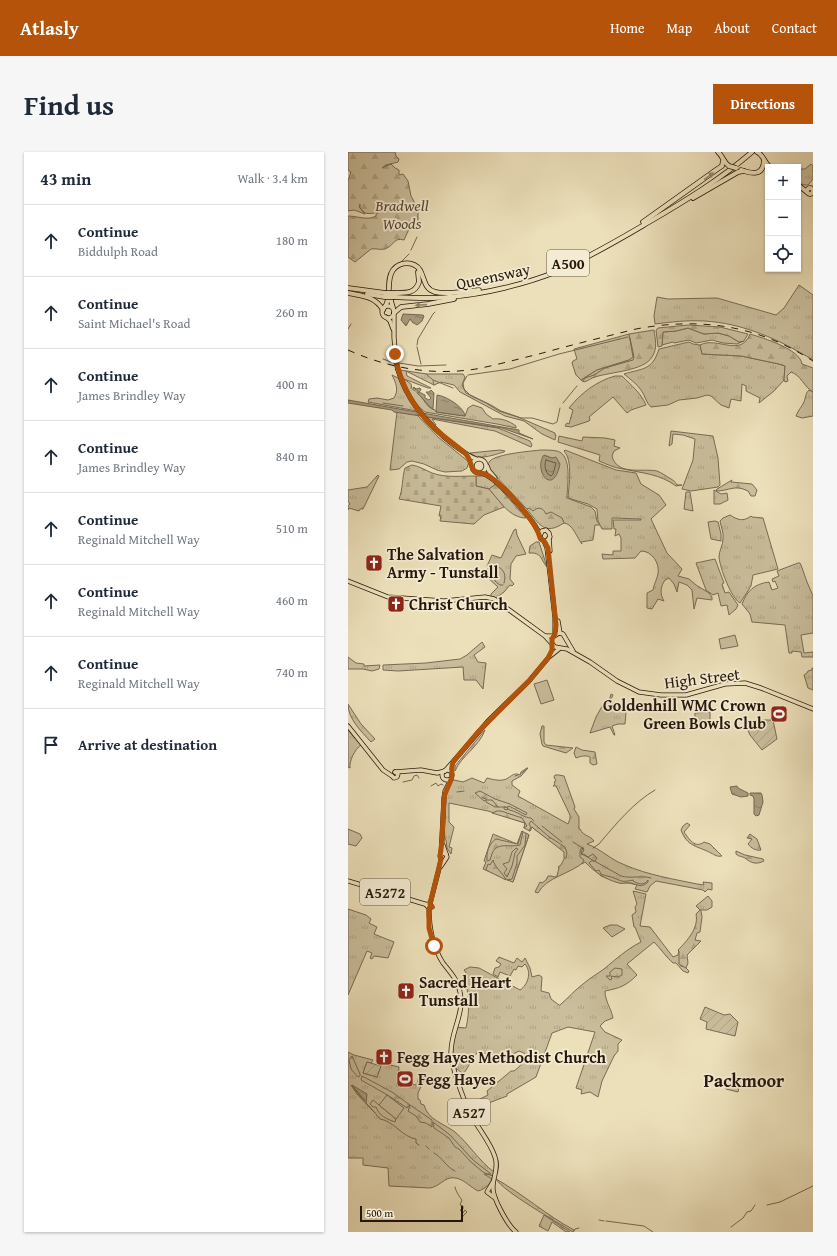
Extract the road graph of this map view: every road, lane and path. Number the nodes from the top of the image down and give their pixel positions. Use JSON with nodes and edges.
{"nodes":[{"id":1,"x":718,"y":152,"type":"edge"},
{"id":2,"x":724,"y":152,"type":"edge"},
{"id":3,"x":748,"y":152,"type":"edge"},
{"id":4,"x":752,"y":152,"type":"edge"},
{"id":5,"x":757,"y":152,"type":"edge"},
{"id":6,"x":762,"y":154,"type":"edge"},
{"id":7,"x":723,"y":159,"type":"junction"},
{"id":8,"x":764,"y":161,"type":"junction"},
{"id":9,"x":766,"y":164,"type":"edge"},
{"id":10,"x":762,"y":169,"type":"junction"},
{"id":11,"x":765,"y":169,"type":"edge"},
{"id":12,"x":744,"y":171,"type":"junction"},
{"id":13,"x":801,"y":187,"type":"edge"},
{"id":14,"x":811,"y":192,"type":"edge"},
{"id":15,"x":654,"y":219,"type":"junction"},
{"id":16,"x":643,"y":222,"type":"junction"},
{"id":17,"x":501,"y":289,"type":"junction"},
{"id":18,"x":348,"y":290,"type":"edge"},
{"id":19,"x":484,"y":290,"type":"junction"},
{"id":20,"x":395,"y":295,"type":"junction"},
{"id":21,"x":383,"y":309,"type":"junction"},
{"id":22,"x":394,"y":311,"type":"junction"},
{"id":23,"x":386,"y":318,"type":"junction"},
{"id":24,"x":394,"y":330,"type":"junction"},
{"id":25,"x":466,"y":454,"type":"junction"},
{"id":26,"x":476,"y":459,"type":"junction"},
{"id":27,"x":472,"y":464,"type":"junction"},
{"id":28,"x":486,"y":466,"type":"junction"},
{"id":29,"x":481,"y":473,"type":"junction"},
{"id":30,"x":544,"y":530,"type":"junction"},
{"id":31,"x":540,"y":535,"type":"junction"},
{"id":32,"x":549,"y":538,"type":"junction"},
{"id":33,"x":544,"y":541,"type":"junction"},
{"id":34,"x":348,"y":576,"type":"edge"},
{"id":35,"x":348,"y":581,"type":"edge"},
{"id":36,"x":354,"y":583,"type":"junction"},
{"id":37,"x":560,"y":633,"type":"junction"},
{"id":38,"x":554,"y":635,"type":"junction"},
{"id":39,"x":545,"y":636,"type":"junction"},
{"id":40,"x":567,"y":640,"type":"junction"},
{"id":41,"x":552,"y":644,"type":"junction"},
{"id":42,"x":561,"y":648,"type":"junction"},
{"id":43,"x":576,"y":654,"type":"junction"},
{"id":44,"x":548,"y":658,"type":"junction"},
{"id":45,"x":813,"y":709,"type":"edge"},
{"id":46,"x":348,"y":726,"type":"edge"},
{"id":47,"x":453,"y":762,"type":"junction"},
{"id":48,"x":405,"y":770,"type":"junction"},
{"id":49,"x":445,"y":771,"type":"junction"},
{"id":50,"x":431,"y":772,"type":"junction"},
{"id":51,"x":451,"y":772,"type":"junction"},
{"id":52,"x":393,"y":773,"type":"junction"},
{"id":53,"x":444,"y":778,"type":"junction"},
{"id":54,"x":451,"y":779,"type":"junction"},
{"id":55,"x":445,"y":791,"type":"junction"},
{"id":56,"x":442,"y":842,"type":"junction"},
{"id":57,"x":442,"y":858,"type":"junction"},
{"id":58,"x":348,"y":881,"type":"edge"},
{"id":59,"x":428,"y":906,"type":"junction"},
{"id":60,"x":516,"y":1232,"type":"edge"}],
"edges":[{"from":1,"to":7,"type":"highway"},
{"from":2,"to":7,"type":"highway"},
{"from":3,"to":16,"type":"highway","name":"Queensway","number":"A500"},
{"from":4,"to":15,"type":"highway","name":"Queensway","number":"A500"},
{"from":5,"to":6,"type":"highway"},
{"from":6,"to":8,"type":"highway"},
{"from":7,"to":12,"type":"highway","bridge":true},
{"from":16,"to":7,"type":"highway","one_way":true},
{"from":8,"to":9,"type":"highway"},
{"from":8,"to":10,"type":"highway"},
{"from":10,"to":11,"type":"highway"},
{"from":10,"to":12,"type":"highway"},
{"from":12,"to":15,"type":"highway","number":"A500"},
{"from":13,"to":14,"type":"highway"},
{"from":15,"to":17,"type":"highway","name":"Queensway","number":"A500"},
{"from":16,"to":19,"type":"highway","name":"Queensway","number":"A500"},
{"from":17,"to":20,"type":"highway","name":"Queensway","number":"A500"},
{"from":17,"to":22,"type":"highway","one_way":true},
{"from":18,"to":20,"type":"highway","name":"Queensway","number":"A500","bridge":true},
{"from":18,"to":21,"type":"highway"},
{"from":19,"to":20,"type":"highway","name":"Queensway","number":"A500"},
{"from":19,"to":21,"type":"highway"},
{"from":20,"to":22,"type":"highway"},
{"from":21,"to":22,"type":"main road"},
{"from":21,"to":23,"type":"main road"},
{"from":22,"to":23,"type":"main road"},
{"from":22,"to":24,"type":"main road"},
{"from":23,"to":24,"type":"main road"},
{"from":24,"to":25,"type":"main road","bridge":true},
{"from":25,"to":26,"type":"main road"},
{"from":25,"to":27,"type":"main road"},
{"from":26,"to":27,"type":"main road"},
{"from":26,"to":28,"type":"main road"},
{"from":27,"to":29,"type":"main road"},
{"from":28,"to":29,"type":"main road"},
{"from":28,"to":30,"type":"main road"},
{"from":29,"to":31,"type":"main road"},
{"from":30,"to":31,"type":"main road"},
{"from":30,"to":32,"type":"main road"},
{"from":31,"to":33,"type":"main road"},
{"from":32,"to":33,"type":"main road"},
{"from":32,"to":37,"type":"main road"},
{"from":33,"to":38,"type":"main road"},
{"from":34,"to":36,"type":"main road"},
{"from":35,"to":36,"type":"main road"},
{"from":36,"to":39,"type":"main road"},
{"from":37,"to":38,"type":"main road"},
{"from":37,"to":40,"type":"main road"},
{"from":38,"to":39,"type":"main road"},
{"from":38,"to":41,"type":"main road"},
{"from":39,"to":41,"type":"main road"},
{"from":40,"to":42,"type":"main road"},
{"from":40,"to":43,"type":"main road"},
{"from":41,"to":42,"type":"main road"},
{"from":41,"to":44,"type":"main road"},
{"from":42,"to":43,"type":"main road","name":"High Street"},
{"from":42,"to":44,"type":"main road"},
{"from":43,"to":45,"type":"main road","name":"High Street"},
{"from":44,"to":47,"type":"main road"},
{"from":46,"to":52,"type":"main road"},
{"from":47,"to":49,"type":"main road"},
{"from":47,"to":51,"type":"main road"},
{"from":48,"to":50,"type":"main road"},
{"from":48,"to":52,"type":"main road"},
{"from":48,"to":52,"type":"main road"},
{"from":49,"to":50,"type":"main road"},
{"from":49,"to":51,"type":"main road"},
{"from":49,"to":53,"type":"main road"},
{"from":50,"to":53,"type":"main road"},
{"from":51,"to":54,"type":"main road"},
{"from":53,"to":54,"type":"main road"},
{"from":53,"to":55,"type":"main road"},
{"from":54,"to":55,"type":"main road"},
{"from":55,"to":56,"type":"main road"},
{"from":56,"to":57,"type":"main road"},
{"from":56,"to":57,"type":"main road"},
{"from":57,"to":59,"type":"main road","number":"A527"},
{"from":58,"to":59,"type":"main road","number":"A5272"},
{"from":59,"to":60,"type":"main road","number":"A527"}]}
